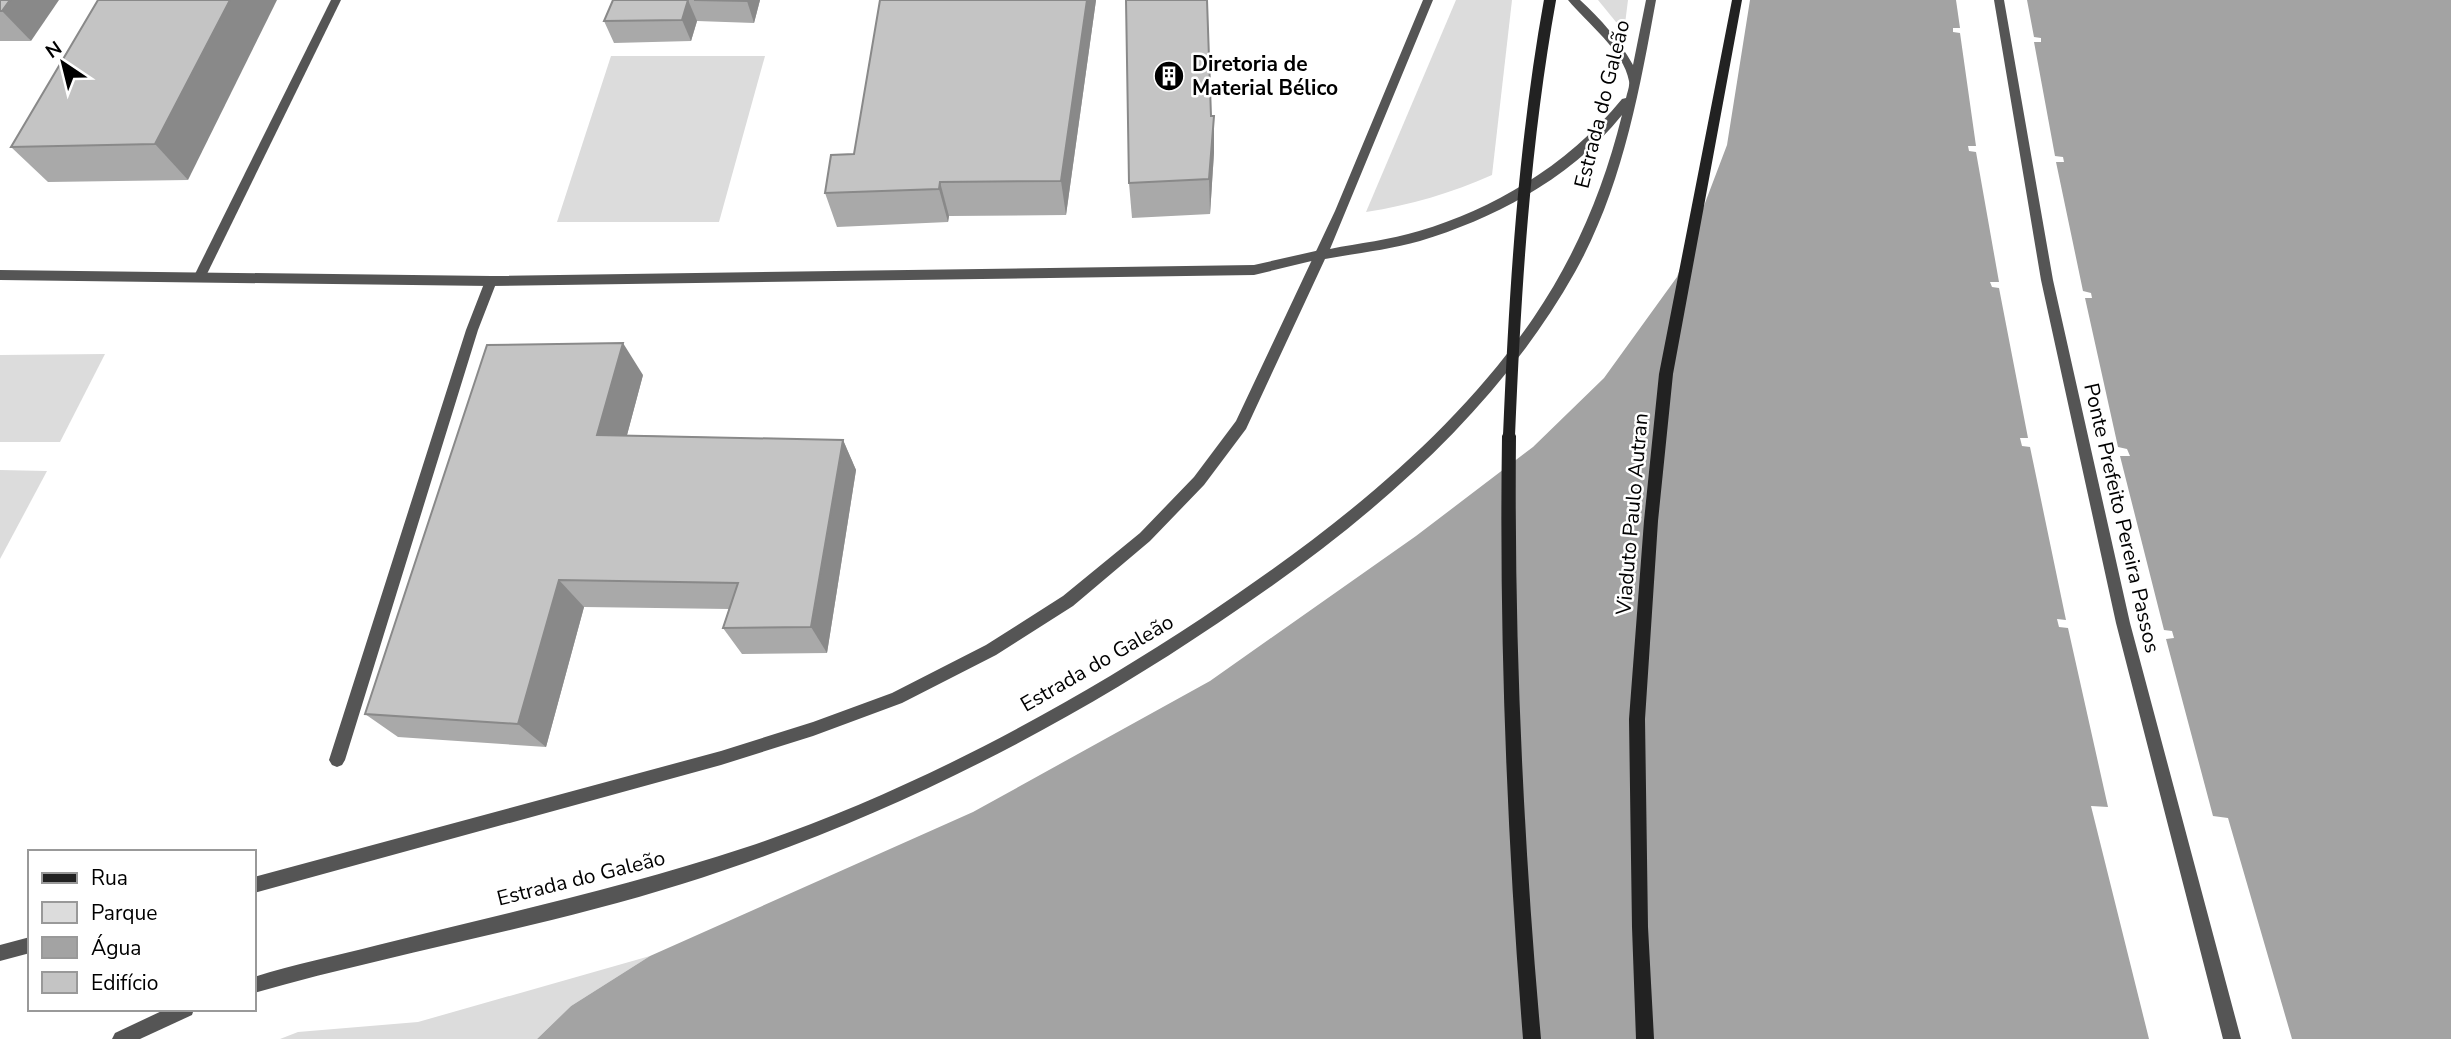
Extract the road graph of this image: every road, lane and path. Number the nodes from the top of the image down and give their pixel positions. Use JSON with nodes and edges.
{"nodes":[{"id":1,"x":336,"y":0,"type":"edge"},
{"id":2,"x":1550,"y":0,"type":"edge"},
{"id":3,"x":1573,"y":0,"type":"edge"},
{"id":4,"x":1651,"y":0,"type":"edge"},
{"id":5,"x":1737,"y":0,"type":"edge"},
{"id":6,"x":2000,"y":0,"type":"edge"},
{"id":7,"x":1425,"y":2,"type":"edge"},
{"id":8,"x":1634,"y":87,"type":"junction"},
{"id":9,"x":1320,"y":255,"type":"junction"},
{"id":10,"x":0,"y":275,"type":"edge"},
{"id":11,"x":200,"y":276,"type":"junction"},
{"id":12,"x":491,"y":281,"type":"junction"},
{"id":13,"x":337,"y":760,"type":"dead end"},
{"id":14,"x":256,"y":884,"type":"edge"},
{"id":15,"x":28,"y":946,"type":"edge"},
{"id":16,"x":0,"y":953,"type":"edge"},
{"id":17,"x":256,"y":984,"type":"edge"},
{"id":18,"x":182,"y":1011,"type":"edge"},
{"id":19,"x":121,"y":1039,"type":"edge"},
{"id":20,"x":1531,"y":1039,"type":"edge"},
{"id":21,"x":1645,"y":1039,"type":"edge"},
{"id":22,"x":2232,"y":1039,"type":"edge"}],
"edges":[{"from":1,"to":11,"type":"street"},
{"from":2,"to":20,"type":"main road","bridge":true},
{"from":3,"to":8,"type":"street"},
{"from":4,"to":8,"type":"street","name":"Estrada do Galeão"},
{"from":5,"to":21,"type":"main road","name":"Viaduto Paulo Autran"},
{"from":6,"to":22,"type":"street","name":"Ponte Prefeito Pereira Passos"},
{"from":7,"to":9,"type":"street"},
{"from":8,"to":9,"type":"street"},
{"from":8,"to":17,"type":"street","name":"Estrada do Galeão"},
{"from":9,"to":12,"type":"street"},
{"from":9,"to":14,"type":"street"},
{"from":10,"to":11,"type":"street"},
{"from":11,"to":12,"type":"street"},
{"from":12,"to":13,"type":"street"},
{"from":15,"to":16,"type":"street"},
{"from":18,"to":19,"type":"street"}]}
